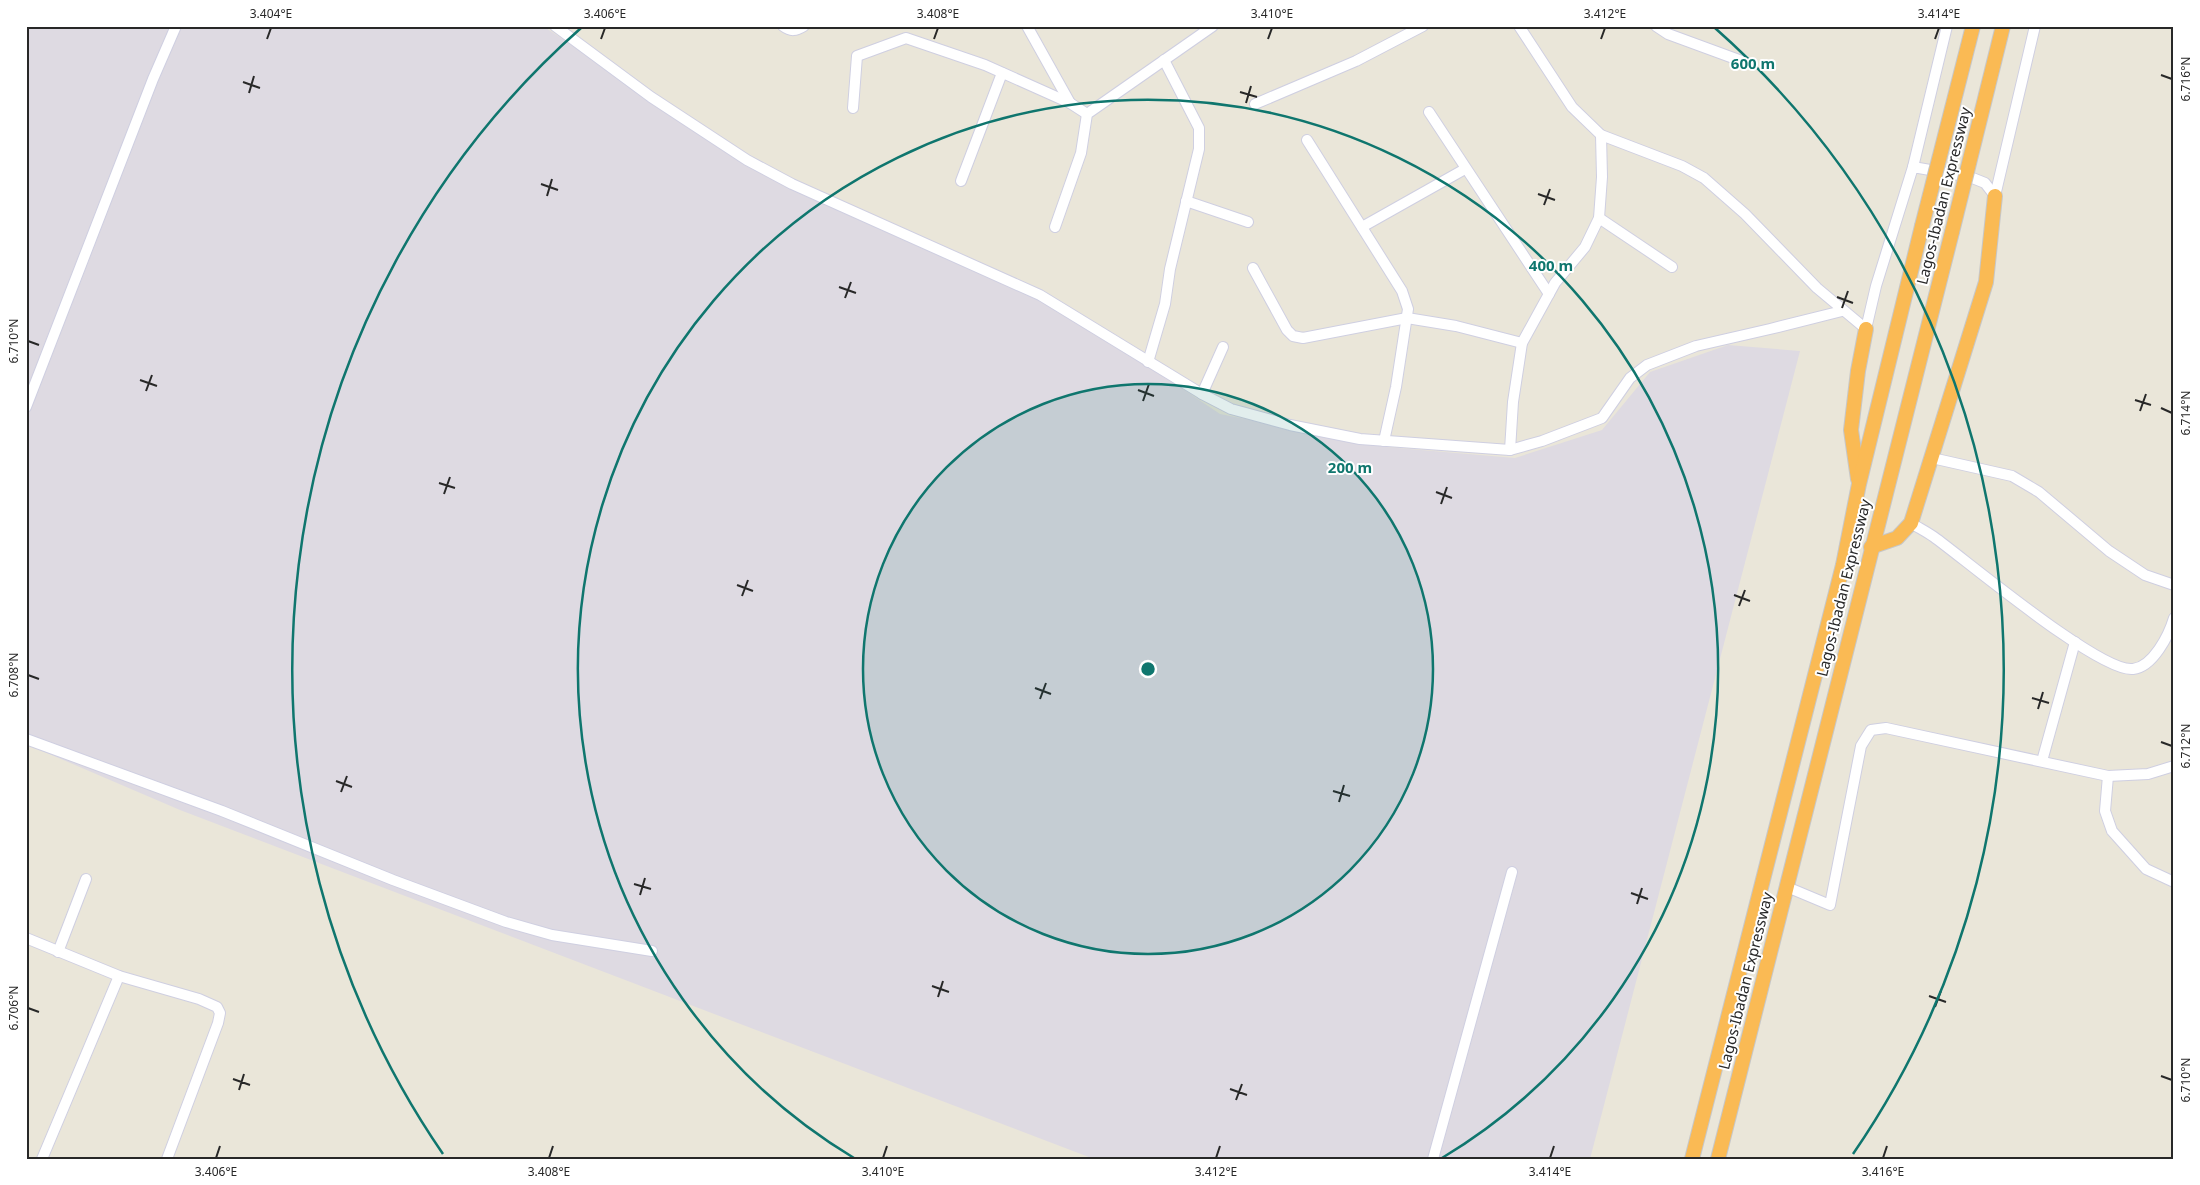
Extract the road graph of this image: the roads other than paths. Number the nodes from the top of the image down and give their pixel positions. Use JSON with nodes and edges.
{"nodes":[{"id":1,"x":176,"y":26,"type":"edge"},
{"id":2,"x":555,"y":26,"type":"edge"},
{"id":3,"x":783,"y":26,"type":"edge"},
{"id":4,"x":804,"y":26,"type":"edge"},
{"id":5,"x":1027,"y":26,"type":"edge"},
{"id":6,"x":1213,"y":26,"type":"edge"},
{"id":7,"x":1423,"y":26,"type":"edge"},
{"id":8,"x":1519,"y":26,"type":"edge"},
{"id":9,"x":1656,"y":26,"type":"edge"},
{"id":10,"x":1947,"y":26,"type":"edge"},
{"id":11,"x":1973,"y":26,"type":"edge"},
{"id":12,"x":2003,"y":26,"type":"edge"},
{"id":13,"x":2035,"y":26,"type":"edge"},
{"id":14,"x":1164,"y":60,"type":"junction"},
{"id":15,"x":1747,"y":63,"type":"dead end"},
{"id":16,"x":1002,"y":73,"type":"junction"},
{"id":17,"x":1070,"y":103,"type":"junction"},
{"id":18,"x":1255,"y":104,"type":"dead end"},
{"id":19,"x":852,"y":108,"type":"dead end"},
{"id":20,"x":1429,"y":112,"type":"dead end"},
{"id":21,"x":1087,"y":114,"type":"junction"},
{"id":22,"x":1601,"y":135,"type":"junction"},
{"id":23,"x":1307,"y":140,"type":"dead end"},
{"id":24,"x":1913,"y":166,"type":"junction"},
{"id":25,"x":1465,"y":169,"type":"junction"},
{"id":26,"x":961,"y":181,"type":"dead end"},
{"id":27,"x":1994,"y":196,"type":"junction"},
{"id":28,"x":1186,"y":200,"type":"junction"},
{"id":29,"x":1599,"y":218,"type":"junction"},
{"id":30,"x":1248,"y":222,"type":"dead end"},
{"id":31,"x":1362,"y":226,"type":"junction"},
{"id":32,"x":1055,"y":227,"type":"dead end"},
{"id":33,"x":1253,"y":268,"type":"dead end"},
{"id":34,"x":1672,"y":268,"type":"dead end"},
{"id":35,"x":1549,"y":294,"type":"junction"},
{"id":36,"x":1842,"y":310,"type":"junction"},
{"id":37,"x":1407,"y":318,"type":"junction"},
{"id":38,"x":1866,"y":330,"type":"junction"},
{"id":39,"x":1522,"y":343,"type":"junction"},
{"id":40,"x":1223,"y":347,"type":"dead end"},
{"id":41,"x":1148,"y":362,"type":"junction"},
{"id":42,"x":1202,"y":394,"type":"junction"},
{"id":43,"x":26,"y":408,"type":"edge"},
{"id":44,"x":1384,"y":441,"type":"junction"},
{"id":45,"x":1510,"y":450,"type":"junction"},
{"id":46,"x":1932,"y":458,"type":"junction"},
{"id":47,"x":1859,"y":484,"type":"junction"},
{"id":48,"x":1911,"y":523,"type":"junction"},
{"id":49,"x":1871,"y":547,"type":"junction"},
{"id":50,"x":2174,"y":585,"type":"edge"},
{"id":51,"x":2174,"y":618,"type":"edge"},
{"id":52,"x":2075,"y":642,"type":"junction"},
{"id":53,"x":26,"y":739,"type":"edge"},
{"id":54,"x":2042,"y":761,"type":"junction"},
{"id":55,"x":2174,"y":766,"type":"edge"},
{"id":56,"x":2108,"y":776,"type":"junction"},
{"id":57,"x":1512,"y":872,"type":"dead end"},
{"id":58,"x":86,"y":879,"type":"dead end"},
{"id":59,"x":2174,"y":882,"type":"edge"},
{"id":60,"x":1787,"y":887,"type":"junction"},
{"id":61,"x":26,"y":938,"type":"edge"},
{"id":62,"x":652,"y":951,"type":"dead end"},
{"id":63,"x":58,"y":952,"type":"junction"},
{"id":64,"x":119,"y":976,"type":"junction"},
{"id":65,"x":42,"y":1159,"type":"edge"},
{"id":66,"x":167,"y":1159,"type":"edge"},
{"id":67,"x":1433,"y":1159,"type":"edge"},
{"id":68,"x":1692,"y":1159,"type":"edge"},
{"id":69,"x":1718,"y":1159,"type":"edge"}],
"edges":[{"from":1,"to":43,"type":"street"},
{"from":2,"to":41,"type":"street"},
{"from":3,"to":4,"type":"street"},
{"from":5,"to":17,"type":"street"},
{"from":6,"to":14,"type":"street"},
{"from":7,"to":18,"type":"street"},
{"from":8,"to":22,"type":"street"},
{"from":9,"to":15,"type":"street"},
{"from":10,"to":24,"type":"street"},
{"from":11,"to":47,"type":"highway","name":"Lagos-Ibadan Expressway","bridge":true},
{"from":12,"to":49,"type":"highway","name":"Lagos-Ibadan Expressway","bridge":true},
{"from":13,"to":27,"type":"street"},
{"from":14,"to":21,"type":"street"},
{"from":14,"to":28,"type":"street"},
{"from":16,"to":17,"type":"street"},
{"from":16,"to":19,"type":"street"},
{"from":16,"to":26,"type":"street"},
{"from":17,"to":21,"type":"street"},
{"from":20,"to":25,"type":"street"},
{"from":21,"to":32,"type":"street"},
{"from":22,"to":29,"type":"street"},
{"from":22,"to":36,"type":"street"},
{"from":23,"to":31,"type":"street"},
{"from":24,"to":27,"type":"street"},
{"from":24,"to":38,"type":"street"},
{"from":25,"to":31,"type":"street"},
{"from":25,"to":35,"type":"street"},
{"from":27,"to":46,"type":"highway"},
{"from":28,"to":30,"type":"street"},
{"from":28,"to":41,"type":"street"},
{"from":29,"to":34,"type":"street"},
{"from":29,"to":35,"type":"street"},
{"from":31,"to":37,"type":"street"},
{"from":33,"to":37,"type":"street"},
{"from":35,"to":39,"type":"street"},
{"from":36,"to":38,"type":"street"},
{"from":36,"to":45,"type":"street"},
{"from":37,"to":39,"type":"street"},
{"from":37,"to":44,"type":"street"},
{"from":38,"to":47,"type":"highway"},
{"from":39,"to":45,"type":"street"},
{"from":40,"to":42,"type":"street"},
{"from":41,"to":42,"type":"street"},
{"from":42,"to":44,"type":"street"},
{"from":44,"to":45,"type":"street"},
{"from":46,"to":48,"type":"highway"},
{"from":46,"to":50,"type":"street"},
{"from":47,"to":68,"type":"highway","name":"Lagos-Ibadan Expressway"},
{"from":48,"to":49,"type":"highway"},
{"from":48,"to":52,"type":"street"},
{"from":49,"to":60,"type":"highway","name":"Lagos-Ibadan Expressway"},
{"from":51,"to":52,"type":"street"},
{"from":52,"to":54,"type":"street"},
{"from":53,"to":62,"type":"street"},
{"from":54,"to":56,"type":"street"},
{"from":54,"to":60,"type":"street"},
{"from":55,"to":56,"type":"street"},
{"from":56,"to":59,"type":"street"},
{"from":57,"to":67,"type":"street"},
{"from":58,"to":63,"type":"street"},
{"from":60,"to":69,"type":"highway","name":"Lagos-Ibadan Expressway"},
{"from":61,"to":63,"type":"street"},
{"from":63,"to":64,"type":"street"},
{"from":64,"to":65,"type":"street"},
{"from":64,"to":66,"type":"street"}]}
